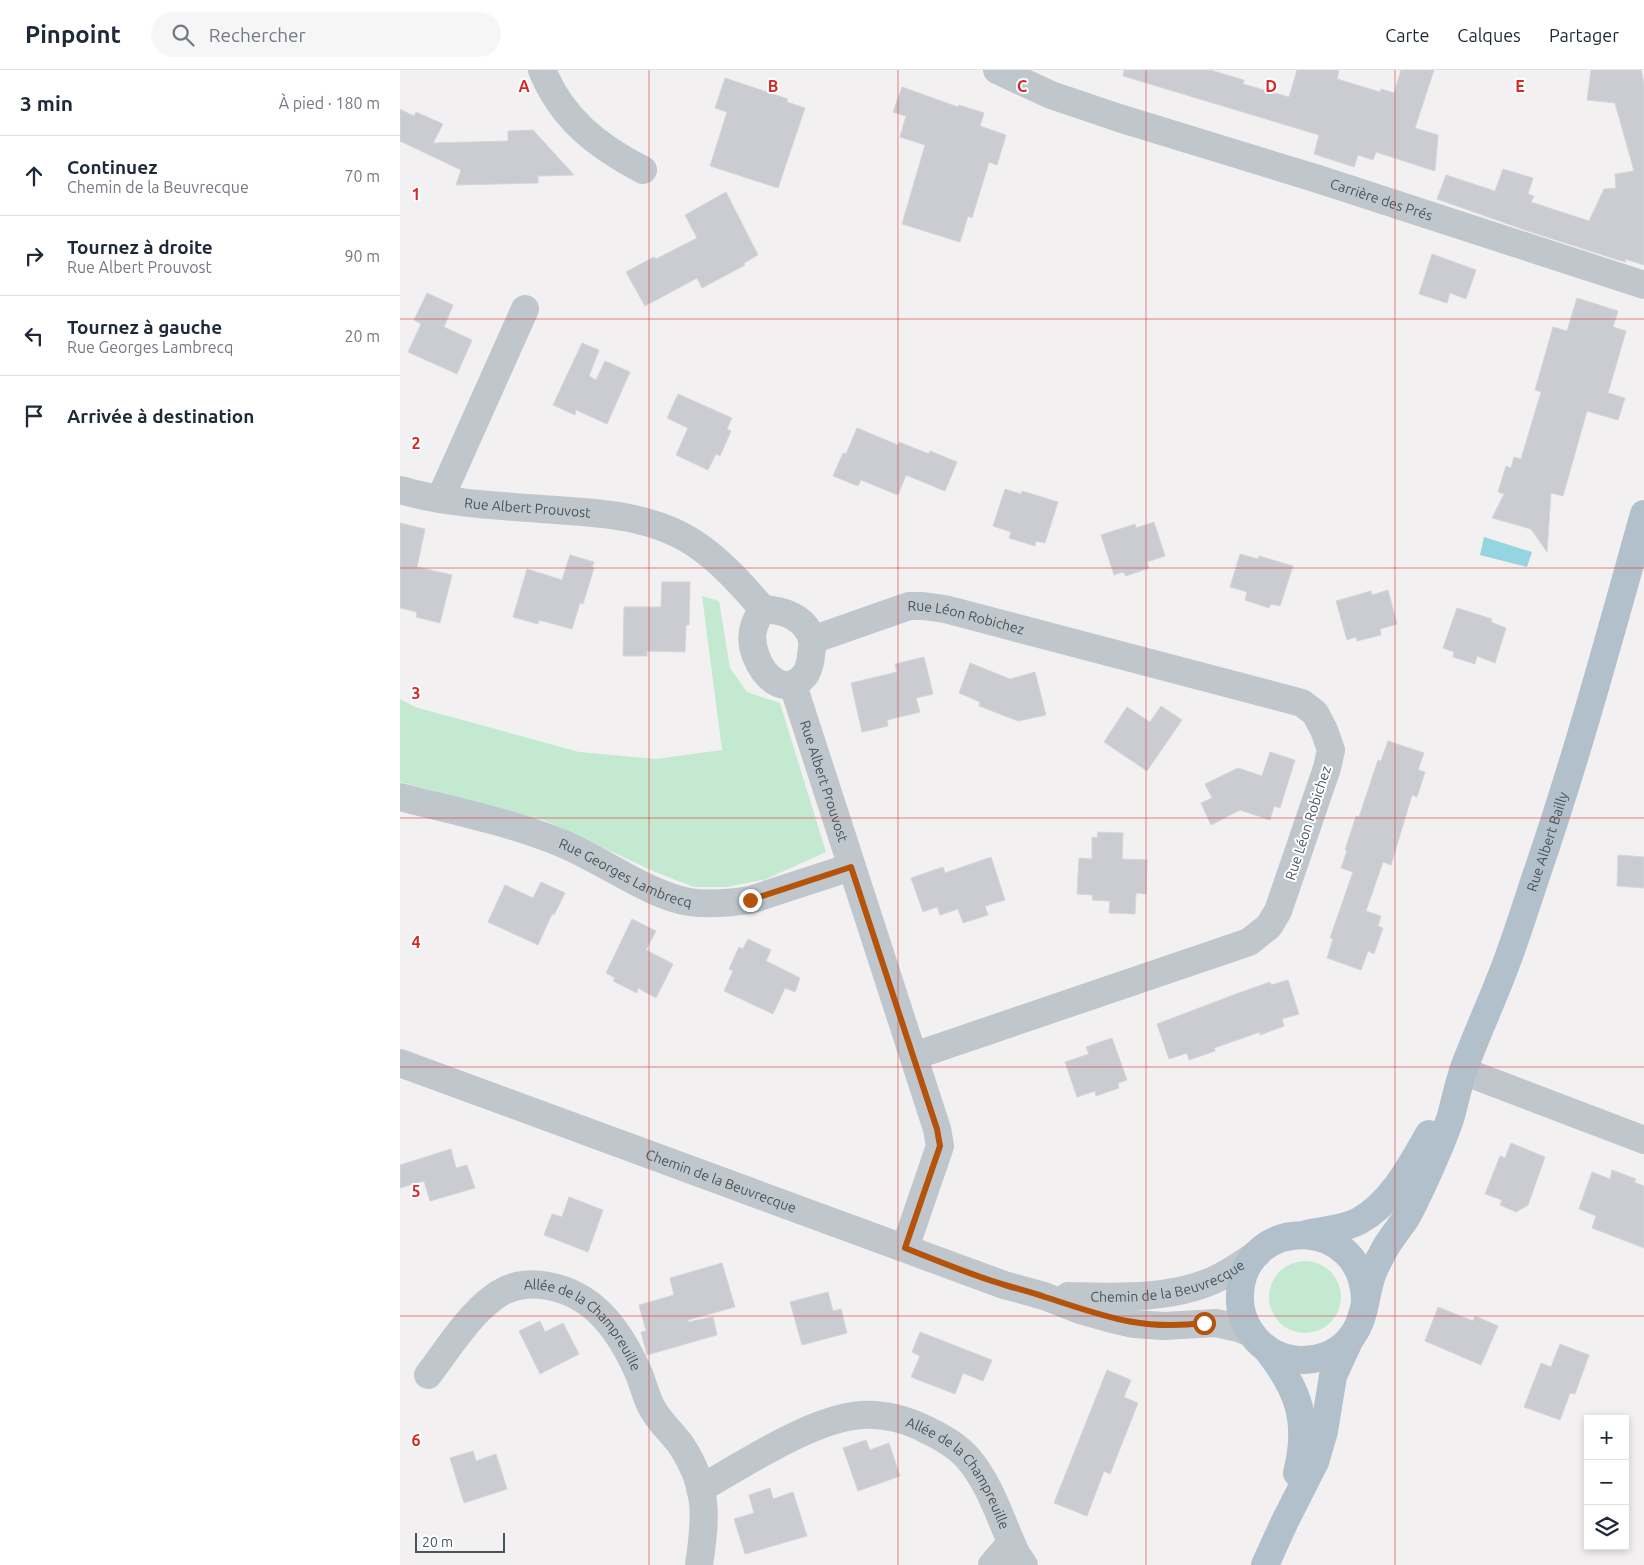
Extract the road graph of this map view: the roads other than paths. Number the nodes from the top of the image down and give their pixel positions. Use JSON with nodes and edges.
{"nodes":[{"id":1,"x":542,"y":70,"type":"edge"},
{"id":2,"x":997,"y":70,"type":"edge"},
{"id":3,"x":643,"y":170,"type":"dead end"},
{"id":4,"x":1644,"y":285,"type":"edge"},
{"id":5,"x":525,"y":310,"type":"dead end"},
{"id":6,"x":400,"y":490,"type":"edge"},
{"id":7,"x":440,"y":498,"type":"junction"},
{"id":8,"x":1644,"y":514,"type":"edge"},
{"id":9,"x":763,"y":609,"type":"junction"},
{"id":10,"x":812,"y":640,"type":"junction"},
{"id":11,"x":793,"y":685,"type":"junction"},
{"id":12,"x":400,"y":797,"type":"edge"},
{"id":13,"x":851,"y":867,"type":"junction"},
{"id":14,"x":914,"y":1056,"type":"junction"},
{"id":15,"x":400,"y":1063,"type":"edge"},
{"id":16,"x":1463,"y":1071,"type":"junction"},
{"id":17,"x":1644,"y":1140,"type":"edge"},
{"id":18,"x":1300,"y":1235,"type":"junction"},
{"id":19,"x":905,"y":1248,"type":"junction"},
{"id":20,"x":1257,"y":1254,"type":"junction"},
{"id":21,"x":1044,"y":1296,"type":"junction"},
{"id":22,"x":1365,"y":1303,"type":"junction"},
{"id":23,"x":1350,"y":1338,"type":"junction"},
{"id":24,"x":1258,"y":1340,"type":"junction"},
{"id":25,"x":428,"y":1375,"type":"dead end"},
{"id":26,"x":700,"y":1489,"type":"junction"},
{"id":27,"x":1285,"y":1521,"type":"junction"},
{"id":28,"x":1018,"y":1554,"type":"edge"},
{"id":29,"x":699,"y":1565,"type":"edge"},
{"id":30,"x":992,"y":1565,"type":"edge"},
{"id":31,"x":1265,"y":1565,"type":"edge"}],
"edges":[{"from":1,"to":3,"type":"street"},
{"from":2,"to":4,"type":"street","name":"Carrière des Prés"},
{"from":5,"to":7,"type":"street","name":"Rue Albert Prouvost"},
{"from":6,"to":7,"type":"street","name":"Rue Albert Prouvost"},
{"from":7,"to":9,"type":"street","name":"Rue Albert Prouvost"},
{"from":8,"to":16,"type":"main road","name":"Rue Albert Bailly"},
{"from":9,"to":10,"type":"street"},
{"from":9,"to":11,"type":"street"},
{"from":10,"to":11,"type":"street"},
{"from":10,"to":14,"type":"street","name":"Rue Léon Robichez"},
{"from":11,"to":13,"type":"street","name":"Rue Albert Prouvost"},
{"from":12,"to":13,"type":"street","name":"Rue Georges Lambrecq"},
{"from":13,"to":14,"type":"street","name":"Rue Albert Prouvost"},
{"from":14,"to":19,"type":"street","name":"Rue Albert Prouvost"},
{"from":15,"to":19,"type":"street","name":"Chemin de la Beuvrecque"},
{"from":16,"to":17,"type":"street"},
{"from":16,"to":18,"type":"main road"},
{"from":16,"to":22,"type":"main road"},
{"from":18,"to":20,"type":"main road"},
{"from":18,"to":22,"type":"main road"},
{"from":19,"to":21,"type":"street","name":"Chemin de la Beuvrecque"},
{"from":20,"to":21,"type":"street","name":"Chemin de la Beuvrecque"},
{"from":20,"to":24,"type":"main road"},
{"from":21,"to":24,"type":"street","name":"Chemin de la Beuvrecque"},
{"from":22,"to":23,"type":"main road"},
{"from":23,"to":24,"type":"main road"},
{"from":23,"to":27,"type":"main road"},
{"from":24,"to":27,"type":"main road"},
{"from":25,"to":26,"type":"street","name":"Allée de la Champreuille"},
{"from":26,"to":28,"type":"street","name":"Allée de la Champreuille"},
{"from":26,"to":29,"type":"street","name":"Allée de la Champreuille"},
{"from":27,"to":31,"type":"main road"},
{"from":28,"to":30,"type":"street","name":"Allée de la Champreuille"}]}
